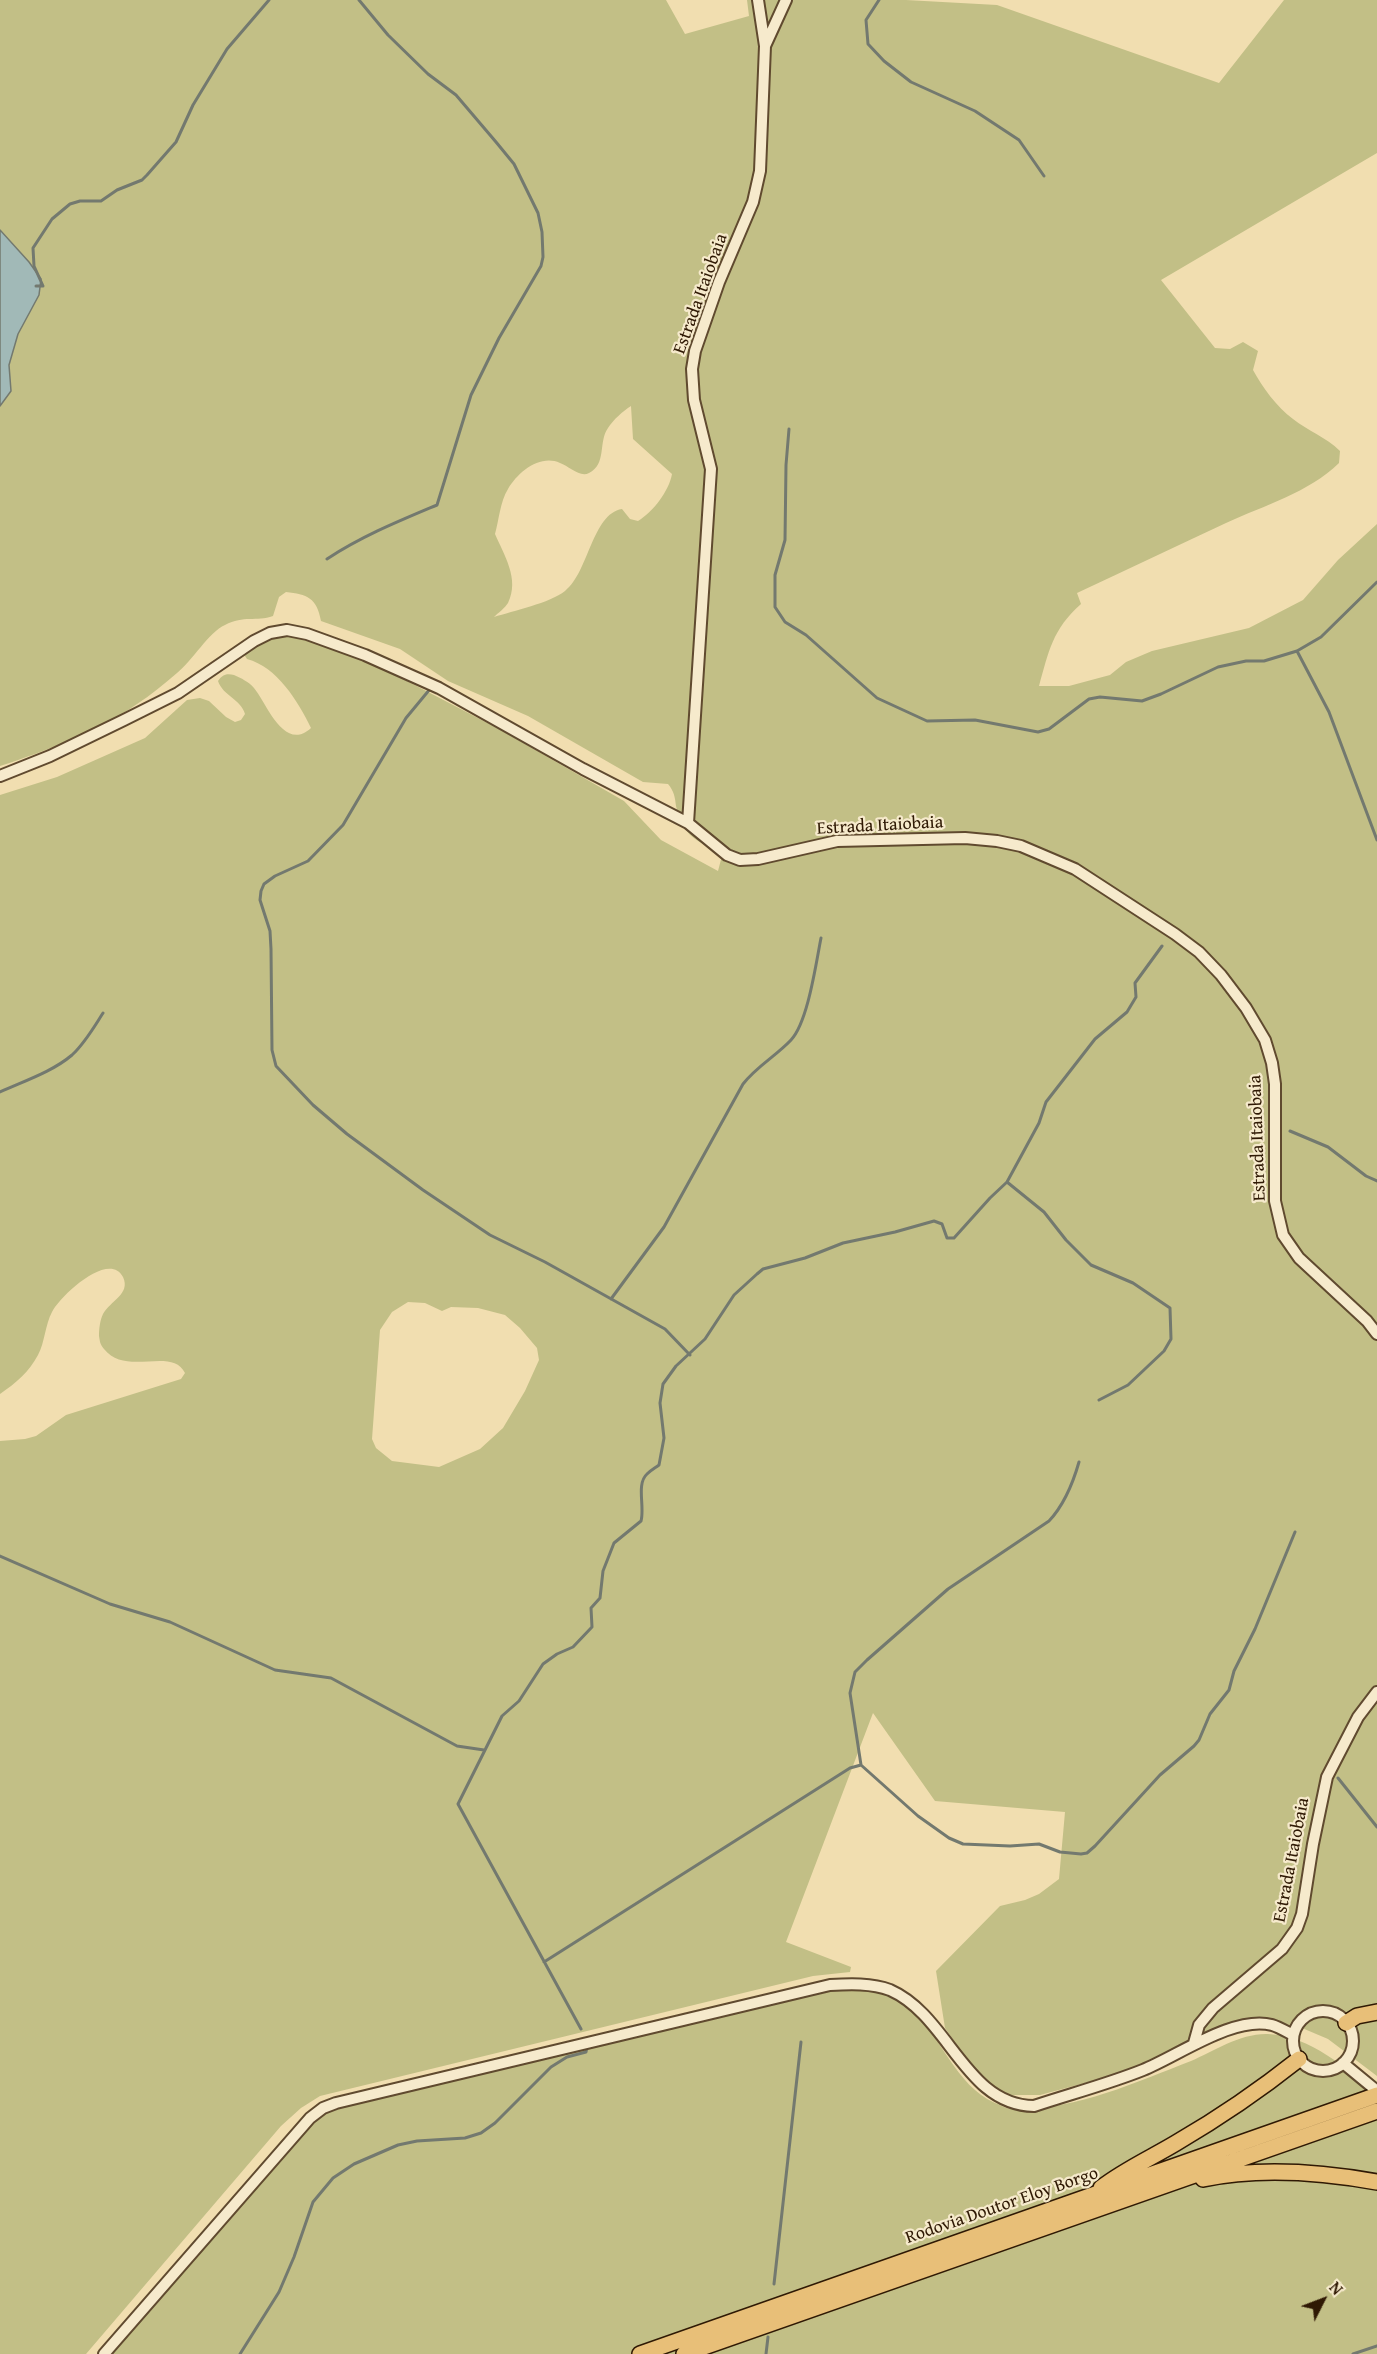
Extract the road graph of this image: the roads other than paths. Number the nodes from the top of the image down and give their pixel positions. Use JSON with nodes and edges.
{"nodes":[{"id":1,"x":758,"y":0,"type":"edge"},
{"id":2,"x":786,"y":0,"type":"edge"},
{"id":3,"x":765,"y":46,"type":"junction"},
{"id":4,"x":0,"y":776,"type":"edge"},
{"id":5,"x":688,"y":823,"type":"junction"},
{"id":6,"x":1377,"y":1334,"type":"edge"},
{"id":7,"x":1377,"y":1692,"type":"edge"},
{"id":8,"x":1377,"y":2012,"type":"edge"},
{"id":9,"x":1346,"y":2023,"type":"junction"},
{"id":10,"x":1293,"y":2035,"type":"junction"},
{"id":11,"x":1194,"y":2043,"type":"junction"},
{"id":12,"x":1299,"y":2059,"type":"junction"},
{"id":13,"x":1343,"y":2063,"type":"junction"},
{"id":14,"x":1375,"y":2099,"type":"edge"},
{"id":15,"x":1377,"y":2182,"type":"edge"},
{"id":16,"x":1090,"y":2196,"type":"junction"},
{"id":17,"x":1107,"y":2205,"type":"junction"},
{"id":18,"x":104,"y":2354,"type":"edge"},
{"id":19,"x":640,"y":2354,"type":"edge"},
{"id":20,"x":684,"y":2354,"type":"edge"}],
"edges":[{"from":1,"to":3,"type":"street","name":"Estrada Itaiobaia"},
{"from":2,"to":3,"type":"street"},
{"from":3,"to":5,"type":"street","name":"Estrada Itaiobaia"},
{"from":4,"to":5,"type":"street"},
{"from":5,"to":6,"type":"street","name":"Estrada Itaiobaia"},
{"from":7,"to":11,"type":"street","name":"Estrada Itaiobaia"},
{"from":8,"to":9,"type":"highway"},
{"from":9,"to":10,"type":"street"},
{"from":9,"to":13,"type":"street"},
{"from":10,"to":11,"type":"street"},
{"from":10,"to":12,"type":"street"},
{"from":11,"to":18,"type":"street"},
{"from":12,"to":13,"type":"street"},
{"from":12,"to":16,"type":"highway"},
{"from":13,"to":14,"type":"street"},
{"from":14,"to":16,"type":"highway","name":"Rodovia Doutor Eloy Borgo"},
{"from":14,"to":17,"type":"highway","name":"Rodovia Doutor Eloy Borgo"},
{"from":15,"to":17,"type":"highway"},
{"from":16,"to":19,"type":"highway","name":"Rodovia Doutor Eloy Borgo"},
{"from":17,"to":20,"type":"highway","name":"Rodovia Doutor Eloy Borgo"}]}
